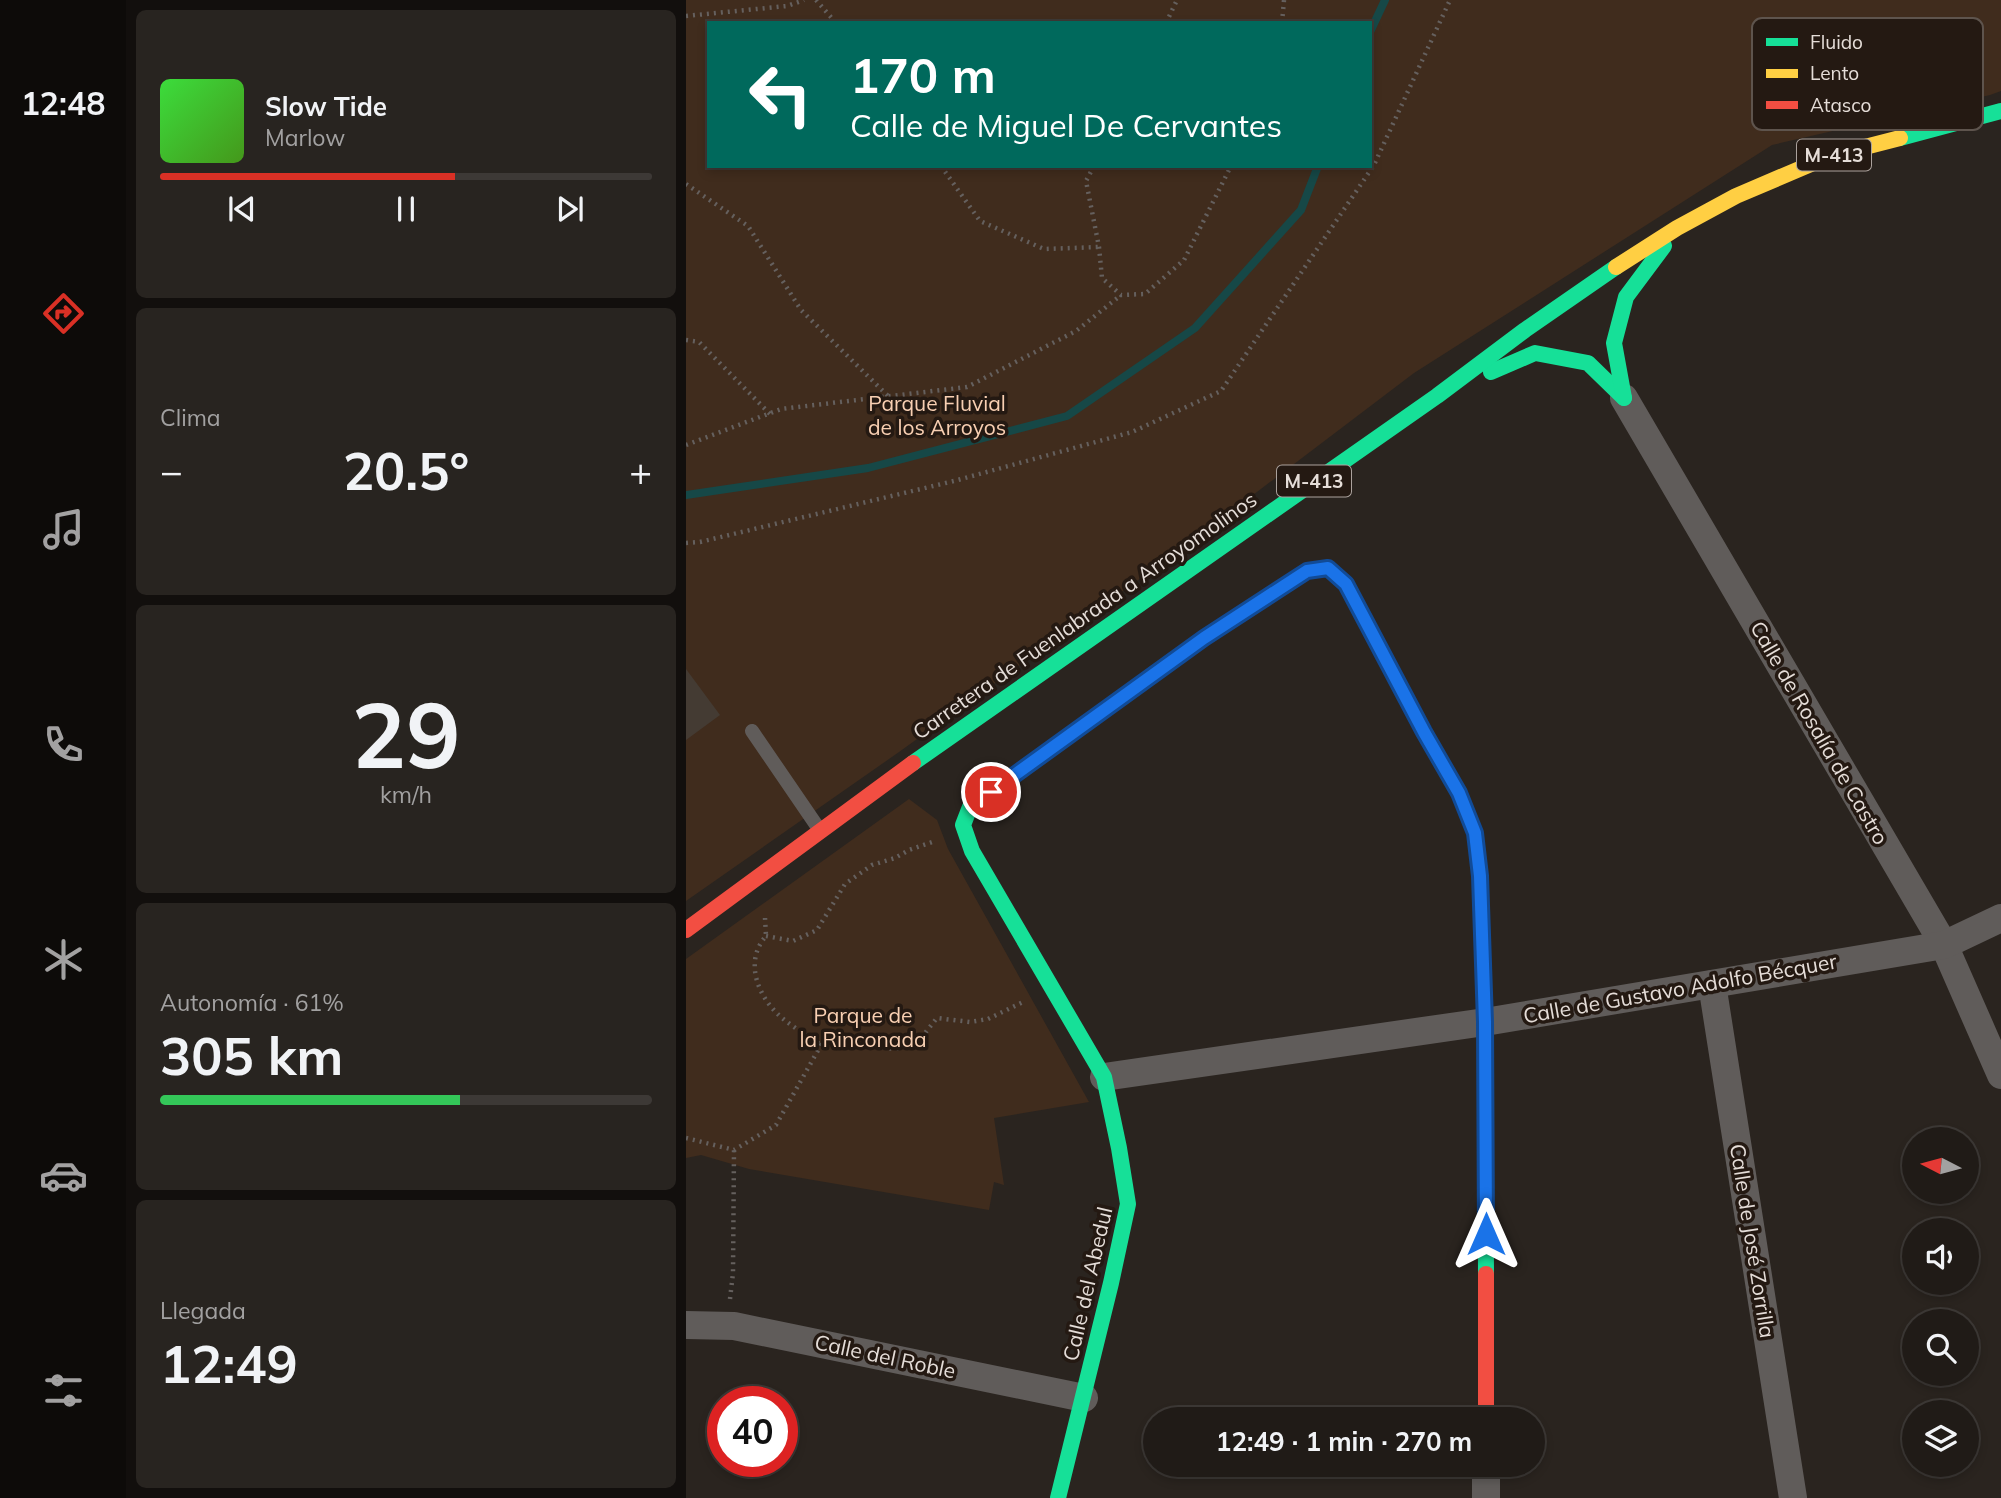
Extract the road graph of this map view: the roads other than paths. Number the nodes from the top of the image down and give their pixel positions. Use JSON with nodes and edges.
{"nodes":[{"id":1,"x":2001,"y":110,"type":"edge"},
{"id":2,"x":1983,"y":115,"type":"edge"},
{"id":3,"x":1927,"y":130,"type":"edge"},
{"id":4,"x":1677,"y":228,"type":"junction"},
{"id":5,"x":1437,"y":396,"type":"junction"},
{"id":6,"x":1624,"y":398,"type":"junction"},
{"id":7,"x":752,"y":730,"type":"dead end"},
{"id":8,"x":820,"y":831,"type":"junction"},
{"id":9,"x":2001,"y":918,"type":"edge"},
{"id":10,"x":686,"y":930,"type":"edge"},
{"id":11,"x":1944,"y":945,"type":"junction"},
{"id":12,"x":1712,"y":984,"type":"junction"},
{"id":13,"x":1485,"y":1022,"type":"junction"},
{"id":14,"x":2001,"y":1075,"type":"edge"},
{"id":15,"x":1104,"y":1077,"type":"junction"},
{"id":16,"x":686,"y":1325,"type":"edge"},
{"id":17,"x":1084,"y":1398,"type":"junction"},
{"id":18,"x":1486,"y":1407,"type":"edge"},
{"id":19,"x":1486,"y":1477,"type":"edge"},
{"id":20,"x":1058,"y":1498,"type":"edge"},
{"id":21,"x":1486,"y":1498,"type":"edge"},
{"id":22,"x":1793,"y":1498,"type":"edge"}],
"edges":[{"from":1,"to":2,"type":"street","name":"Carretera de Fuenlabrada a Arroyomolinos","number":"M-413"},
{"from":3,"to":4,"type":"street","name":"Carretera de Fuenlabrada a Arroyomolinos","number":"M-413"},
{"from":4,"to":5,"type":"street","name":"Carretera de Fuenlabrada a Arroyomolinos","number":"M-413"},
{"from":4,"to":6,"type":"street"},
{"from":5,"to":6,"type":"street"},
{"from":5,"to":8,"type":"street","name":"Carretera de Fuenlabrada a Arroyomolinos","number":"M-413"},
{"from":6,"to":11,"type":"street","name":"Calle de Rosalía de Castro"},
{"from":7,"to":8,"type":"lane"},
{"from":8,"to":10,"type":"street","name":"Carretera de Fuenlabrada a Arroyomolinos","number":"M-413"},
{"from":9,"to":11,"type":"street","name":"Calle de Gustavo Adolfo Bécquer"},
{"from":11,"to":12,"type":"street","name":"Calle de Gustavo Adolfo Bécquer"},
{"from":11,"to":14,"type":"street","name":"Calle de Rosalía de Castro"},
{"from":12,"to":13,"type":"street","name":"Calle de Gustavo Adolfo Bécquer"},
{"from":12,"to":22,"type":"street","name":"Calle de José Zorrilla"},
{"from":13,"to":15,"type":"street","name":"Calle de Gustavo Adolfo Bécquer"},
{"from":13,"to":15,"type":"street","name":"Calle del Abedul"},
{"from":13,"to":18,"type":"street"},
{"from":15,"to":17,"type":"street","name":"Calle del Abedul"},
{"from":16,"to":17,"type":"street","name":"Calle del Roble"},
{"from":17,"to":20,"type":"street","name":"Calle del Abedul"},
{"from":19,"to":21,"type":"street"}]}
